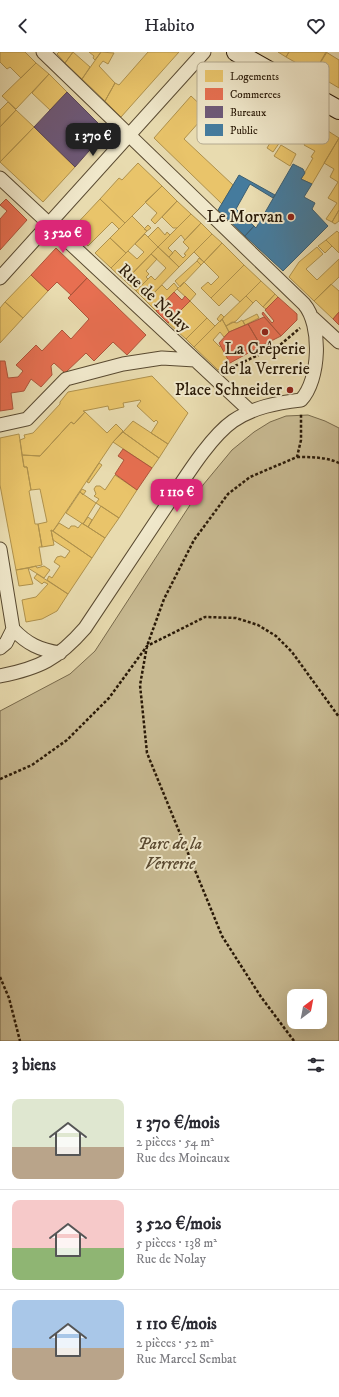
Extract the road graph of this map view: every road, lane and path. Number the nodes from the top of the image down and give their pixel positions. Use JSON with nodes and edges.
{"nodes":[{"id":1,"x":43,"y":52,"type":"edge"},
{"id":2,"x":204,"y":52,"type":"edge"},
{"id":3,"x":236,"y":52,"type":"edge"},
{"id":4,"x":254,"y":62,"type":"edge"},
{"id":5,"x":329,"y":104,"type":"edge"},
{"id":6,"x":339,"y":110,"type":"edge"},
{"id":7,"x":129,"y":135,"type":"junction"},
{"id":8,"x":0,"y":178,"type":"edge"},
{"id":9,"x":49,"y":224,"type":"junction"},
{"id":10,"x":0,"y":278,"type":"edge"},
{"id":11,"x":313,"y":318,"type":"junction"},
{"id":12,"x":339,"y":342,"type":"edge"},
{"id":13,"x":195,"y":360,"type":"junction"},
{"id":14,"x":211,"y":375,"type":"junction"},
{"id":15,"x":301,"y":410,"type":"dead end"},
{"id":16,"x":250,"y":411,"type":"junction"},
{"id":17,"x":0,"y":425,"type":"edge"},
{"id":18,"x":297,"y":457,"type":"junction"},
{"id":19,"x":339,"y":463,"type":"edge"},
{"id":20,"x":0,"y":549,"type":"edge"},
{"id":21,"x":13,"y":629,"type":"junction"},
{"id":22,"x":147,"y":646,"type":"junction"},
{"id":23,"x":0,"y":648,"type":"edge"},
{"id":24,"x":60,"y":653,"type":"junction"},
{"id":25,"x":0,"y":676,"type":"edge"},
{"id":26,"x":339,"y":717,"type":"edge"},
{"id":27,"x":0,"y":779,"type":"edge"},
{"id":28,"x":0,"y":977,"type":"edge"},
{"id":29,"x":20,"y":1041,"type":"edge"},
{"id":30,"x":294,"y":1041,"type":"edge"}],
"edges":[{"from":1,"to":7,"type":"street"},
{"from":2,"to":7,"type":"street"},
{"from":3,"to":4,"type":"main road"},
{"from":5,"to":6,"type":"main road"},
{"from":7,"to":9,"type":"street"},
{"from":7,"to":11,"type":"street"},
{"from":8,"to":9,"type":"street","name":"Rue de Nolay"},
{"from":9,"to":10,"type":"street"},
{"from":9,"to":13,"type":"street","name":"Rue de Nolay"},
{"from":11,"to":12,"type":"street"},
{"from":11,"to":14,"type":"path"},
{"from":11,"to":16,"type":"street"},
{"from":13,"to":14,"type":"street","name":"Rue de Nolay"},
{"from":13,"to":17,"type":"street"},
{"from":14,"to":16,"type":"street","name":"Rue de Nolay"},
{"from":15,"to":18,"type":"path"},
{"from":16,"to":24,"type":"street"},
{"from":18,"to":19,"type":"path"},
{"from":18,"to":22,"type":"path"},
{"from":20,"to":21,"type":"street"},
{"from":21,"to":23,"type":"street"},
{"from":21,"to":24,"type":"street"},
{"from":22,"to":26,"type":"path"},
{"from":22,"to":27,"type":"path"},
{"from":22,"to":30,"type":"path"},
{"from":24,"to":25,"type":"street"},
{"from":28,"to":29,"type":"path"}]}
